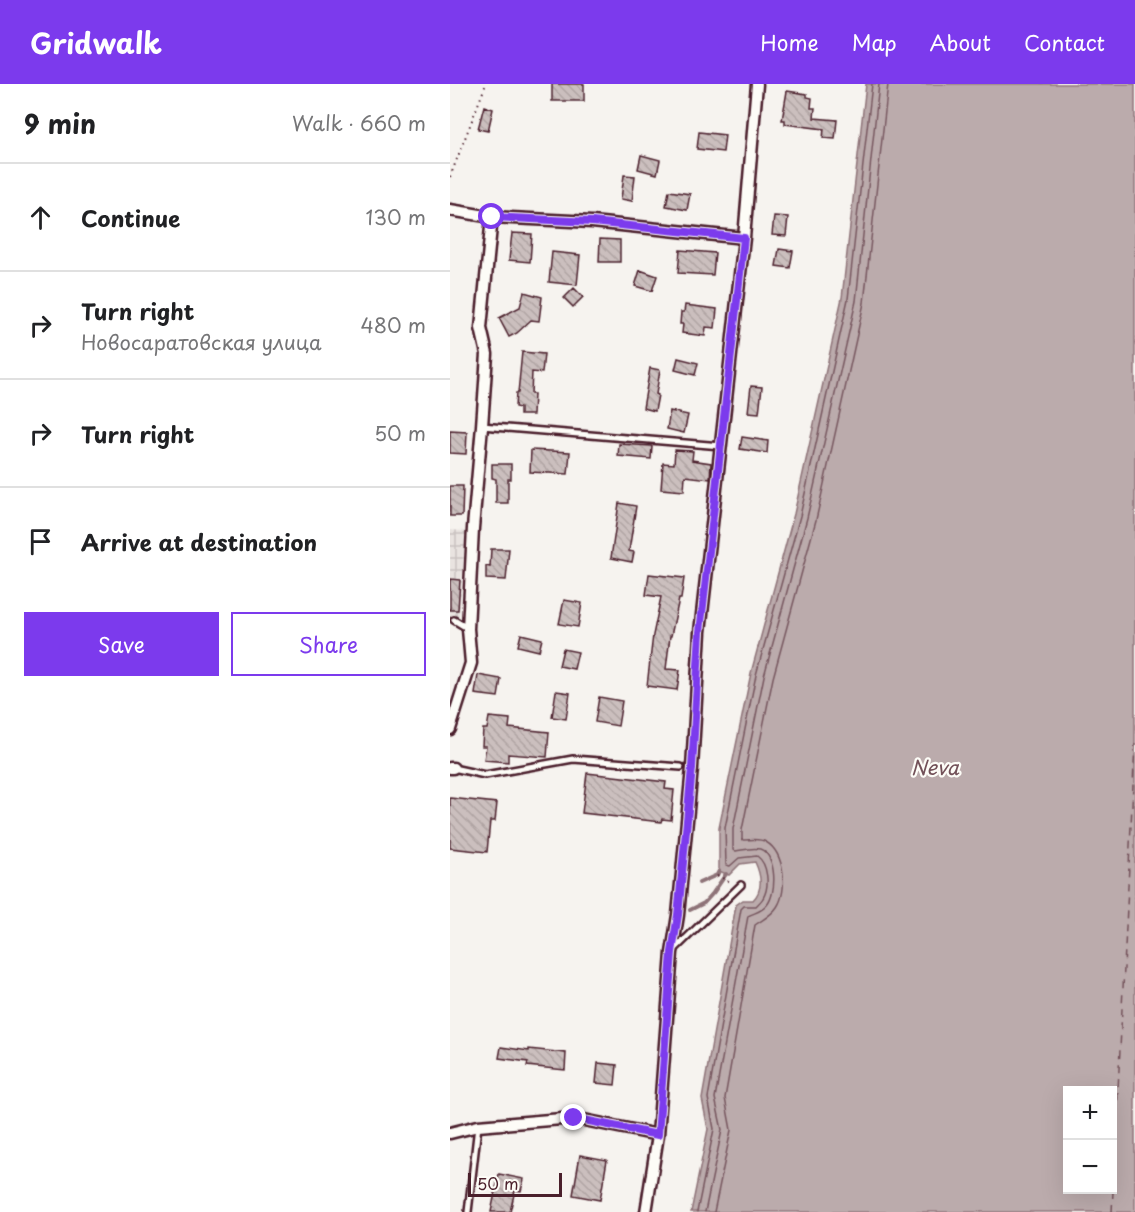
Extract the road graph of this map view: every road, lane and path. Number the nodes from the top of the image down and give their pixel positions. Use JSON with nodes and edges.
{"nodes":[{"id":1,"x":486,"y":84,"type":"edge"},
{"id":2,"x":757,"y":84,"type":"edge"},
{"id":3,"x":450,"y":177,"type":"edge"},
{"id":4,"x":450,"y":210,"type":"edge"},
{"id":5,"x":492,"y":217,"type":"junction"},
{"id":6,"x":744,"y":238,"type":"junction"},
{"id":7,"x":482,"y":426,"type":"junction"},
{"id":8,"x":721,"y":446,"type":"junction"},
{"id":9,"x":454,"y":620,"type":"dead end"},
{"id":10,"x":468,"y":629,"type":"junction"},
{"id":11,"x":450,"y":729,"type":"edge"},
{"id":12,"x":681,"y":767,"type":"dead end"},
{"id":13,"x":451,"y":768,"type":"edge"},
{"id":14,"x":717,"y":875,"type":"dead end"},
{"id":15,"x":728,"y":881,"type":"dead end"},
{"id":16,"x":741,"y":885,"type":"dead end"},
{"id":17,"x":672,"y":952,"type":"junction"},
{"id":18,"x":478,"y":1126,"type":"junction"},
{"id":19,"x":450,"y":1133,"type":"edge"},
{"id":20,"x":658,"y":1135,"type":"junction"},
{"id":21,"x":468,"y":1212,"type":"edge"},
{"id":22,"x":646,"y":1212,"type":"edge"}],
"edges":[{"from":1,"to":3,"type":"path"},
{"from":2,"to":6,"type":"street"},
{"from":4,"to":5,"type":"street"},
{"from":5,"to":6,"type":"street"},
{"from":5,"to":7,"type":"street"},
{"from":6,"to":8,"type":"street"},
{"from":7,"to":8,"type":"lane"},
{"from":7,"to":10,"type":"street"},
{"from":8,"to":17,"type":"street"},
{"from":9,"to":10,"type":"lane"},
{"from":10,"to":11,"type":"street"},
{"from":12,"to":13,"type":"lane"},
{"from":14,"to":15,"type":"path"},
{"from":16,"to":17,"type":"lane"},
{"from":17,"to":20,"type":"street"},
{"from":18,"to":19,"type":"street"},
{"from":18,"to":20,"type":"street"},
{"from":18,"to":21,"type":"lane"},
{"from":20,"to":22,"type":"street"}]}
